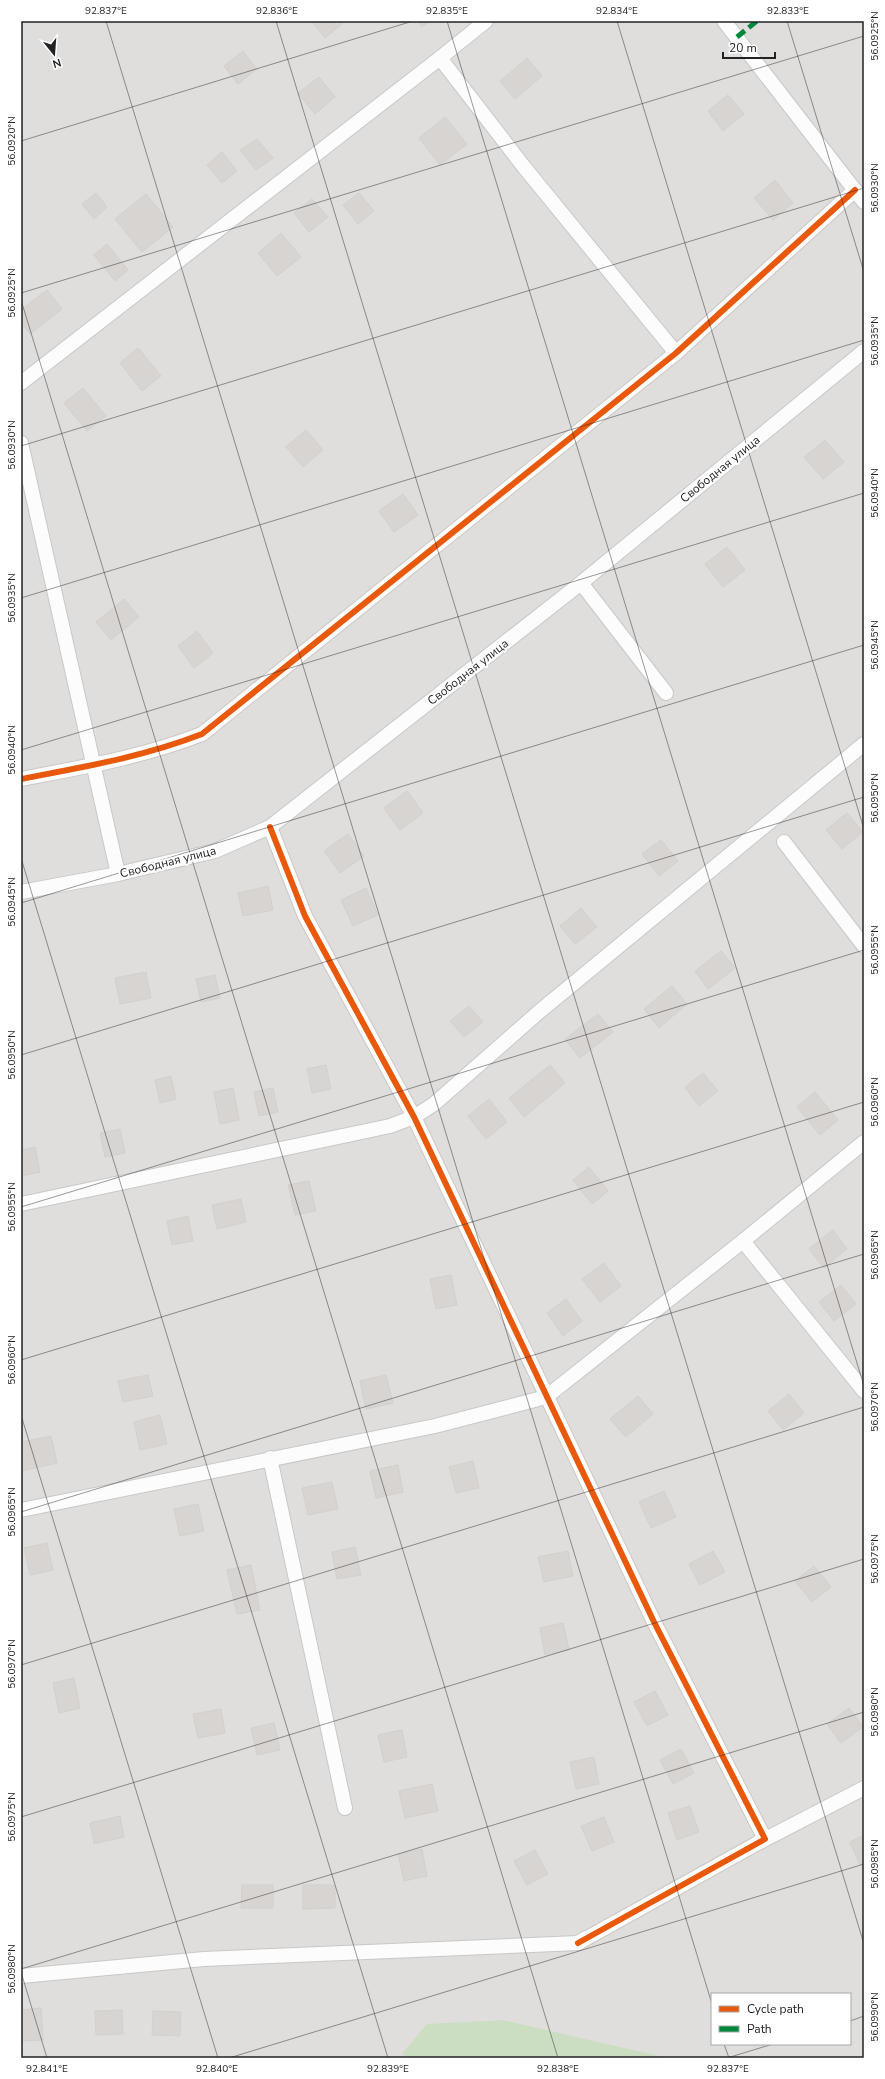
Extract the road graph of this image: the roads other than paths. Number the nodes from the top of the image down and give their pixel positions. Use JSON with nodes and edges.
{"nodes":[{"id":1,"x":486,"y":21,"type":"edge"},
{"id":2,"x":724,"y":21,"type":"edge"},
{"id":3,"x":440,"y":58,"type":"junction"},
{"id":4,"x":855,"y":190,"type":"junction"},
{"id":5,"x":864,"y":202,"type":"edge"},
{"id":6,"x":864,"y":351,"type":"edge"},
{"id":7,"x":676,"y":354,"type":"junction"},
{"id":8,"x":21,"y":383,"type":"edge"},
{"id":9,"x":21,"y":443,"type":"edge"},
{"id":10,"x":581,"y":583,"type":"junction"},
{"id":11,"x":666,"y":693,"type":"dead end"},
{"id":12,"x":864,"y":744,"type":"edge"},
{"id":13,"x":93,"y":765,"type":"junction"},
{"id":14,"x":21,"y":779,"type":"edge"},
{"id":15,"x":270,"y":827,"type":"junction"},
{"id":16,"x":784,"y":842,"type":"dead end"},
{"id":17,"x":118,"y":874,"type":"junction"},
{"id":18,"x":21,"y":892,"type":"edge"},
{"id":19,"x":864,"y":946,"type":"edge"},
{"id":20,"x":414,"y":1117,"type":"junction"},
{"id":21,"x":864,"y":1142,"type":"edge"},
{"id":22,"x":21,"y":1204,"type":"edge"},
{"id":23,"x":743,"y":1241,"type":"junction"},
{"id":24,"x":864,"y":1391,"type":"edge"},
{"id":25,"x":546,"y":1397,"type":"junction"},
{"id":26,"x":270,"y":1458,"type":"junction"},
{"id":27,"x":21,"y":1510,"type":"edge"},
{"id":28,"x":864,"y":1788,"type":"edge"},
{"id":29,"x":345,"y":1808,"type":"dead end"},
{"id":30,"x":765,"y":1839,"type":"junction"},
{"id":31,"x":21,"y":1976,"type":"edge"}],
"edges":[{"from":1,"to":3,"type":"street"},
{"from":2,"to":4,"type":"street"},
{"from":3,"to":7,"type":"street"},
{"from":3,"to":8,"type":"street"},
{"from":4,"to":5,"type":"street"},
{"from":4,"to":7,"type":"street"},
{"from":6,"to":10,"type":"street","name":"Свободная улица"},
{"from":7,"to":13,"type":"street"},
{"from":9,"to":13,"type":"street"},
{"from":10,"to":11,"type":"street"},
{"from":10,"to":15,"type":"street","name":"Свободная улица"},
{"from":12,"to":20,"type":"street"},
{"from":13,"to":14,"type":"street"},
{"from":13,"to":17,"type":"street"},
{"from":15,"to":17,"type":"street","name":"Свободная улица"},
{"from":15,"to":20,"type":"street"},
{"from":16,"to":19,"type":"street"},
{"from":17,"to":18,"type":"street","name":"Свободная улица"},
{"from":20,"to":22,"type":"street"},
{"from":20,"to":25,"type":"street"},
{"from":21,"to":23,"type":"street"},
{"from":23,"to":24,"type":"street"},
{"from":23,"to":25,"type":"street"},
{"from":25,"to":26,"type":"street"},
{"from":25,"to":30,"type":"street"},
{"from":26,"to":27,"type":"street"},
{"from":26,"to":29,"type":"street"},
{"from":28,"to":30,"type":"street"},
{"from":30,"to":31,"type":"street"}]}
